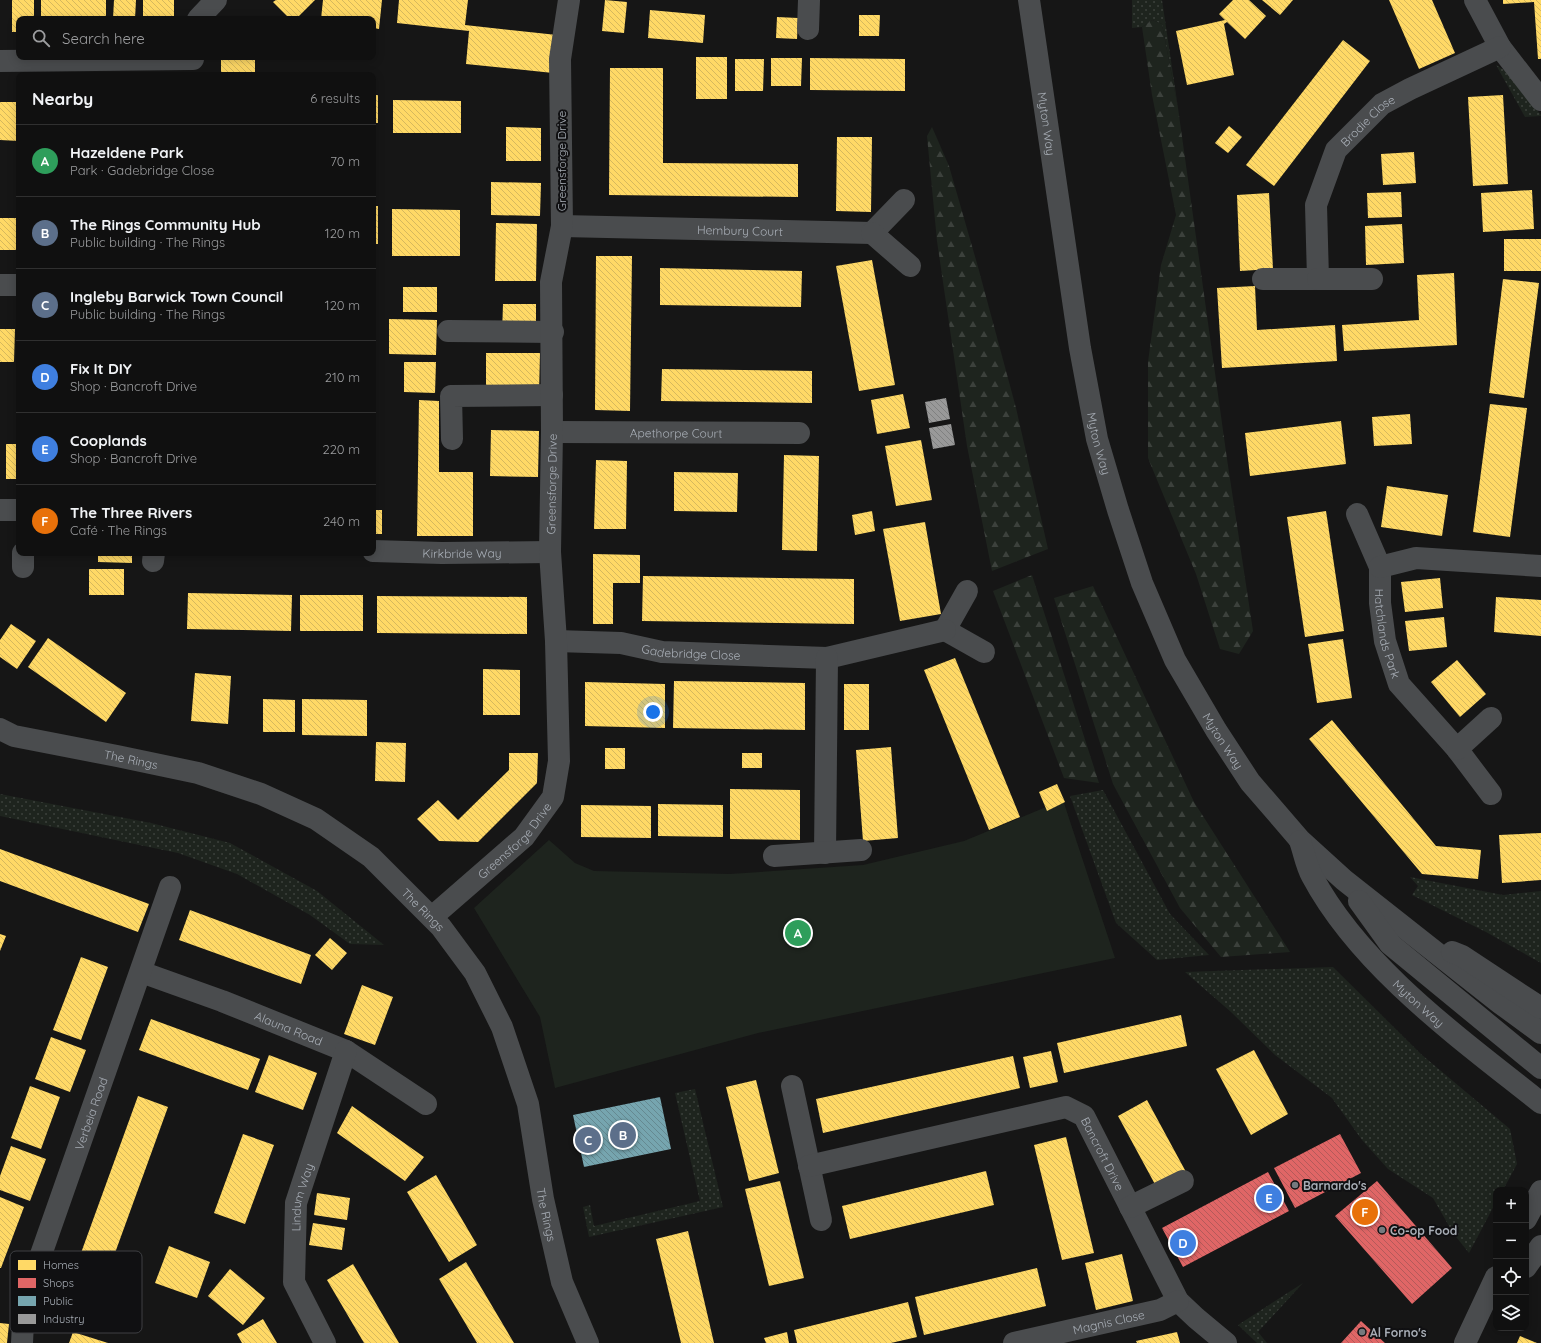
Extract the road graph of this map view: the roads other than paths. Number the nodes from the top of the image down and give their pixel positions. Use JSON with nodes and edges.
{"nodes":[{"id":1,"x":216,"y":0,"type":"edge"},
{"id":2,"x":569,"y":0,"type":"edge"},
{"id":3,"x":809,"y":0,"type":"edge"},
{"id":4,"x":1029,"y":0,"type":"edge"},
{"id":5,"x":1475,"y":0,"type":"edge"},
{"id":6,"x":201,"y":16,"type":"edge"},
{"id":7,"x":808,"y":29,"type":"dead end"},
{"id":8,"x":1500,"y":47,"type":"junction"},
{"id":9,"x":0,"y":60,"type":"edge"},
{"id":10,"x":193,"y":64,"type":"edge"},
{"id":11,"x":1541,"y":100,"type":"edge"},
{"id":12,"x":904,"y":200,"type":"dead end"},
{"id":13,"x":562,"y":226,"type":"junction"},
{"id":14,"x":872,"y":233,"type":"junction"},
{"id":15,"x":910,"y":266,"type":"dead end"},
{"id":16,"x":1263,"y":279,"type":"dead end"},
{"id":17,"x":1318,"y":279,"type":"junction"},
{"id":18,"x":1372,"y":279,"type":"dead end"},
{"id":19,"x":0,"y":285,"type":"edge"},
{"id":20,"x":16,"y":285,"type":"edge"},
{"id":21,"x":448,"y":331,"type":"dead end"},
{"id":22,"x":552,"y":332,"type":"junction"},
{"id":23,"x":552,"y":395,"type":"junction"},
{"id":24,"x":552,"y":432,"type":"junction"},
{"id":25,"x":799,"y":433,"type":"dead end"},
{"id":26,"x":452,"y":439,"type":"dead end"},
{"id":27,"x":0,"y":510,"type":"edge"},
{"id":28,"x":16,"y":510,"type":"edge"},
{"id":29,"x":1357,"y":514,"type":"dead end"},
{"id":30,"x":376,"y":551,"type":"edge"},
{"id":31,"x":550,"y":552,"type":"junction"},
{"id":32,"x":1541,"y":566,"type":"edge"},
{"id":33,"x":1380,"y":567,"type":"junction"},
{"id":34,"x":967,"y":591,"type":"dead end"},
{"id":35,"x":945,"y":630,"type":"junction"},
{"id":36,"x":556,"y":641,"type":"junction"},
{"id":37,"x":984,"y":652,"type":"dead end"},
{"id":38,"x":827,"y":658,"type":"junction"},
{"id":39,"x":1491,"y":718,"type":"dead end"},
{"id":40,"x":0,"y":731,"type":"edge"},
{"id":41,"x":1457,"y":749,"type":"junction"},
{"id":42,"x":1491,"y":794,"type":"dead end"},
{"id":43,"x":1300,"y":840,"type":"junction"},
{"id":44,"x":860,"y":850,"type":"dead end"},
{"id":45,"x":826,"y":853,"type":"junction"},
{"id":46,"x":774,"y":856,"type":"dead end"},
{"id":47,"x":1344,"y":880,"type":"junction"},
{"id":48,"x":170,"y":887,"type":"dead end"},
{"id":49,"x":432,"y":917,"type":"junction"},
{"id":50,"x":1420,"y":941,"type":"junction"},
{"id":51,"x":141,"y":972,"type":"junction"},
{"id":52,"x":1541,"y":1008,"type":"edge"},
{"id":53,"x":1541,"y":1033,"type":"edge"},
{"id":54,"x":346,"y":1051,"type":"junction"},
{"id":55,"x":1541,"y":1068,"type":"edge"},
{"id":56,"x":792,"y":1086,"type":"dead end"},
{"id":57,"x":1541,"y":1103,"type":"edge"},
{"id":58,"x":426,"y":1104,"type":"dead end"},
{"id":59,"x":810,"y":1166,"type":"junction"},
{"id":60,"x":1183,"y":1181,"type":"dead end"},
{"id":61,"x":1541,"y":1191,"type":"edge"},
{"id":62,"x":1130,"y":1207,"type":"junction"},
{"id":63,"x":1529,"y":1213,"type":"edge"},
{"id":64,"x":821,"y":1220,"type":"dead end"},
{"id":65,"x":1541,"y":1246,"type":"edge"},
{"id":66,"x":42,"y":1251,"type":"edge"},
{"id":67,"x":1529,"y":1263,"type":"edge"},
{"id":68,"x":1493,"y":1284,"type":"edge"},
{"id":69,"x":1178,"y":1301,"type":"junction"},
{"id":70,"x":1493,"y":1310,"type":"edge"},
{"id":71,"x":22,"y":1333,"type":"edge"},
{"id":72,"x":22,"y":1343,"type":"edge"},
{"id":73,"x":325,"y":1343,"type":"edge"},
{"id":74,"x":588,"y":1343,"type":"edge"},
{"id":75,"x":1014,"y":1343,"type":"edge"},
{"id":76,"x":1226,"y":1343,"type":"edge"},
{"id":77,"x":1466,"y":1343,"type":"edge"}],
"edges":[{"from":1,"to":6,"type":"street"},
{"from":2,"to":13,"type":"street","name":"Greensforge Drive"},
{"from":3,"to":7,"type":"street"},
{"from":4,"to":43,"type":"street","name":"Myton Way"},
{"from":5,"to":8,"type":"street"},
{"from":8,"to":11,"type":"street"},
{"from":8,"to":17,"type":"street","name":"Brodie Close"},
{"from":9,"to":10,"type":"street"},
{"from":12,"to":14,"type":"street"},
{"from":13,"to":14,"type":"street","name":"Hembury Court"},
{"from":13,"to":22,"type":"street","name":"Greensforge Drive"},
{"from":14,"to":15,"type":"street"},
{"from":16,"to":17,"type":"street"},
{"from":17,"to":18,"type":"street"},
{"from":19,"to":20,"type":"street"},
{"from":21,"to":22,"type":"street"},
{"from":22,"to":23,"type":"street","name":"Greensforge Drive"},
{"from":23,"to":24,"type":"street","name":"Greensforge Drive"},
{"from":23,"to":26,"type":"street"},
{"from":24,"to":25,"type":"street","name":"Apethorpe Court"},
{"from":24,"to":31,"type":"street","name":"Greensforge Drive"},
{"from":27,"to":28,"type":"street"},
{"from":29,"to":33,"type":"street","name":"Hatchlands Park"},
{"from":30,"to":31,"type":"street","name":"Kirkbride Way"},
{"from":31,"to":36,"type":"street","name":"Greensforge Drive"},
{"from":32,"to":33,"type":"street"},
{"from":33,"to":41,"type":"street","name":"Hatchlands Park"},
{"from":34,"to":35,"type":"street"},
{"from":35,"to":37,"type":"street"},
{"from":35,"to":38,"type":"street","name":"Gadebridge Close"},
{"from":36,"to":38,"type":"street","name":"Gadebridge Close"},
{"from":36,"to":49,"type":"street","name":"Greensforge Drive"},
{"from":38,"to":45,"type":"street"},
{"from":39,"to":41,"type":"street"},
{"from":40,"to":49,"type":"street","name":"The Rings"},
{"from":41,"to":42,"type":"street","name":"Hatchlands Park"},
{"from":43,"to":47,"type":"street","name":"Myton Way"},
{"from":43,"to":57,"type":"street","name":"Myton Way"},
{"from":44,"to":45,"type":"street"},
{"from":45,"to":46,"type":"street"},
{"from":47,"to":50,"type":"street","name":"Myton Way"},
{"from":47,"to":55,"type":"street"},
{"from":48,"to":51,"type":"street","name":"Verbeia Road"},
{"from":49,"to":74,"type":"street","name":"The Rings"},
{"from":50,"to":52,"type":"street"},
{"from":50,"to":53,"type":"street","name":"Myton Way"},
{"from":51,"to":54,"type":"street","name":"Alauna Road"},
{"from":51,"to":66,"type":"street","name":"Verbeia Road"},
{"from":54,"to":58,"type":"street","name":"Alauna Road"},
{"from":54,"to":73,"type":"street","name":"Lindum Way"},
{"from":56,"to":59,"type":"street"},
{"from":59,"to":62,"type":"street","name":"Bancroft Drive"},
{"from":59,"to":64,"type":"street"},
{"from":60,"to":62,"type":"street"},
{"from":61,"to":63,"type":"street"},
{"from":62,"to":69,"type":"street","name":"Bancroft Drive"},
{"from":65,"to":67,"type":"street"},
{"from":68,"to":77,"type":"street"},
{"from":69,"to":75,"type":"street","name":"Magnis Close"},
{"from":69,"to":76,"type":"street","name":"Bancroft Drive"},
{"from":70,"to":77,"type":"street"},
{"from":71,"to":72,"type":"street","name":"Verbeia Road"}]}
